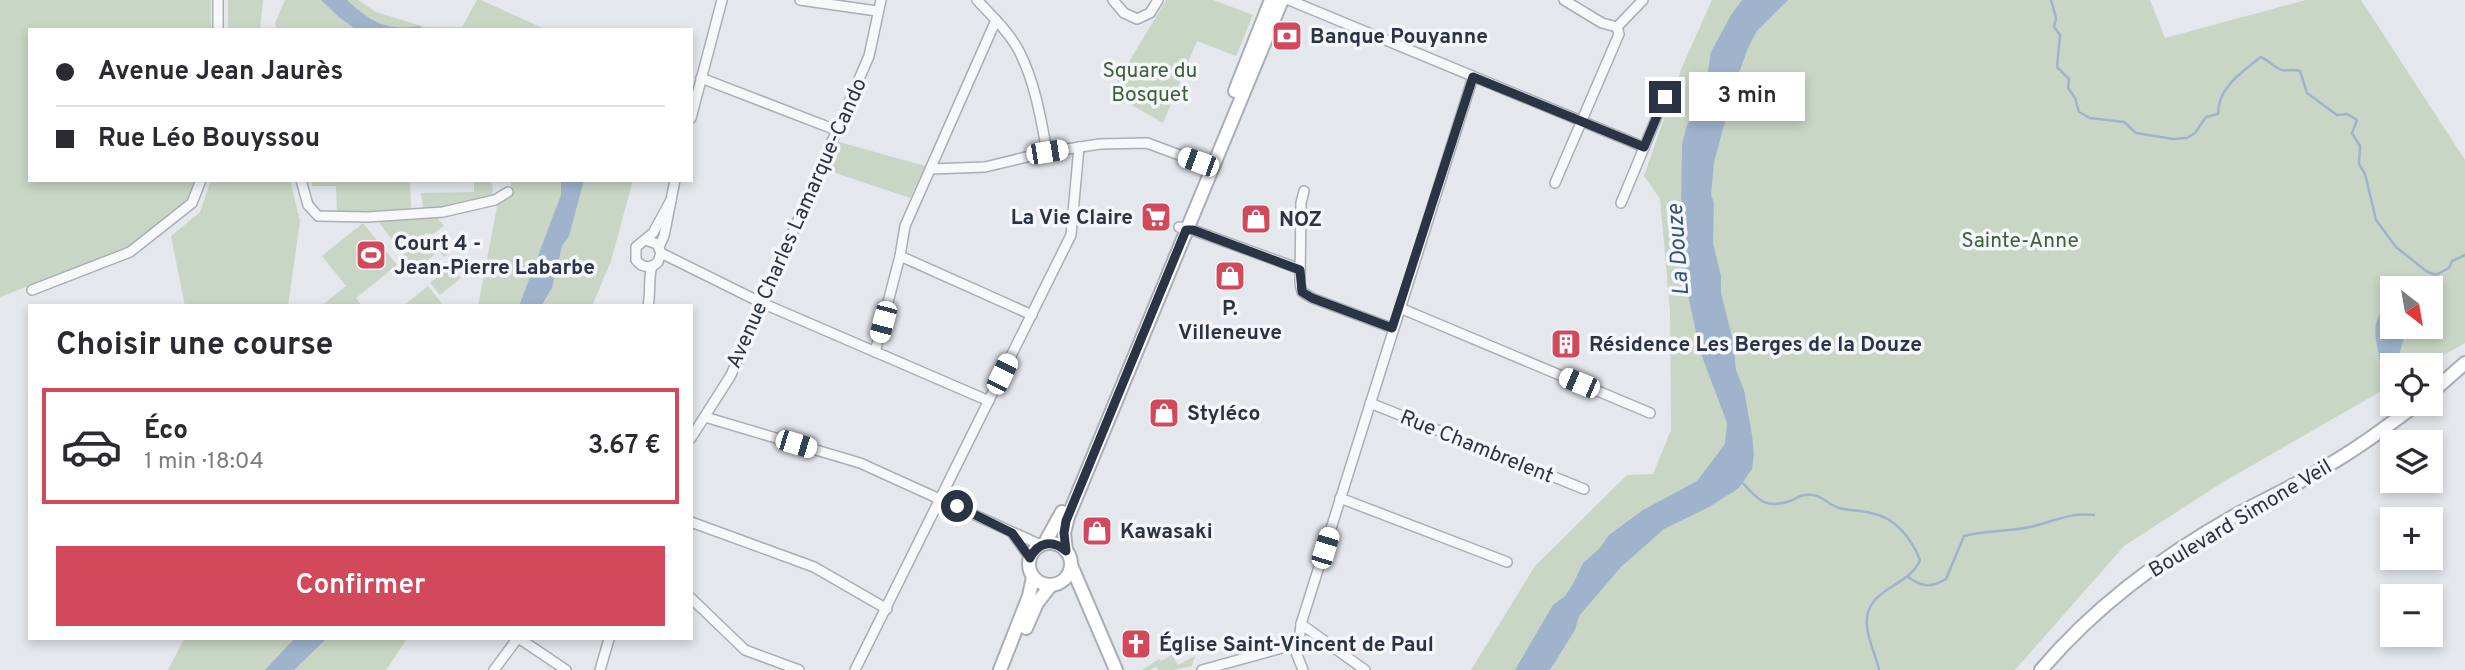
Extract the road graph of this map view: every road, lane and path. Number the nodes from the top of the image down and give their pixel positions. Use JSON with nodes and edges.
{"nodes":[{"id":1,"x":218,"y":0,"type":"edge"},
{"id":2,"x":722,"y":0,"type":"edge"},
{"id":3,"x":800,"y":0,"type":"edge"},
{"id":4,"x":881,"y":0,"type":"edge"},
{"id":5,"x":977,"y":0,"type":"edge"},
{"id":6,"x":1113,"y":0,"type":"edge"},
{"id":7,"x":1158,"y":0,"type":"edge"},
{"id":8,"x":1271,"y":0,"type":"edge"},
{"id":9,"x":1282,"y":0,"type":"edge"},
{"id":10,"x":1289,"y":0,"type":"edge"},
{"id":11,"x":1564,"y":0,"type":"edge"},
{"id":12,"x":1643,"y":0,"type":"edge"},
{"id":13,"x":877,"y":11,"type":"junction"},
{"id":14,"x":996,"y":20,"type":"junction"},
{"id":15,"x":1617,"y":27,"type":"junction"},
{"id":16,"x":218,"y":28,"type":"edge"},
{"id":17,"x":1473,"y":77,"type":"junction"},
{"id":18,"x":701,"y":78,"type":"junction"},
{"id":19,"x":1665,"y":97,"type":"dead end"},
{"id":20,"x":693,"y":110,"type":"edge"},
{"id":21,"x":1581,"y":121,"type":"junction"},
{"id":22,"x":836,"y":130,"type":"junction"},
{"id":23,"x":1079,"y":147,"type":"junction"},
{"id":24,"x":1644,"y":147,"type":"junction"},
{"id":25,"x":1047,"y":152,"type":"junction"},
{"id":26,"x":1208,"y":166,"type":"junction"},
{"id":27,"x":931,"y":169,"type":"junction"},
{"id":28,"x":200,"y":182,"type":"edge"},
{"id":29,"x":302,"y":182,"type":"edge"},
{"id":30,"x":676,"y":182,"type":"edge"},
{"id":31,"x":1555,"y":183,"type":"dead end"},
{"id":32,"x":508,"y":191,"type":"dead end"},
{"id":33,"x":1304,"y":191,"type":"dead end"},
{"id":34,"x":671,"y":200,"type":"junction"},
{"id":35,"x":1621,"y":203,"type":"dead end"},
{"id":36,"x":1183,"y":229,"type":"junction"},
{"id":37,"x":646,"y":240,"type":"junction"},
{"id":38,"x":660,"y":250,"type":"junction"},
{"id":39,"x":900,"y":256,"type":"junction"},
{"id":40,"x":652,"y":266,"type":"junction"},
{"id":41,"x":1300,"y":270,"type":"junction"},
{"id":42,"x":33,"y":290,"type":"dead end"},
{"id":43,"x":761,"y":303,"type":"junction"},
{"id":44,"x":648,"y":304,"type":"edge"},
{"id":45,"x":1399,"y":308,"type":"junction"},
{"id":46,"x":1032,"y":315,"type":"junction"},
{"id":47,"x":1392,"y":328,"type":"junction"},
{"id":48,"x":875,"y":352,"type":"junction"},
{"id":49,"x":2465,"y":363,"type":"edge"},
{"id":50,"x":2443,"y":382,"type":"edge"},
{"id":51,"x":989,"y":401,"type":"junction"},
{"id":52,"x":1370,"y":403,"type":"junction"},
{"id":53,"x":1650,"y":413,"type":"dead end"},
{"id":54,"x":2400,"y":416,"type":"edge"},
{"id":55,"x":705,"y":417,"type":"junction"},
{"id":56,"x":693,"y":435,"type":"edge"},
{"id":57,"x":1584,"y":489,"type":"dead end"},
{"id":58,"x":940,"y":498,"type":"junction"},
{"id":59,"x":1340,"y":498,"type":"junction"},
{"id":60,"x":693,"y":523,"type":"edge"},
{"id":61,"x":1012,"y":533,"type":"junction"},
{"id":62,"x":1044,"y":544,"type":"junction"},
{"id":63,"x":1066,"y":551,"type":"junction"},
{"id":64,"x":1030,"y":558,"type":"junction"},
{"id":65,"x":1507,"y":562,"type":"dead end"},
{"id":66,"x":1071,"y":565,"type":"junction"},
{"id":67,"x":1033,"y":577,"type":"junction"},
{"id":68,"x":1054,"y":585,"type":"junction"},
{"id":69,"x":693,"y":600,"type":"edge"},
{"id":70,"x":1084,"y":600,"type":"junction"},
{"id":71,"x":887,"y":609,"type":"junction"},
{"id":72,"x":1301,"y":629,"type":"junction"},
{"id":73,"x":518,"y":640,"type":"edge"},
{"id":74,"x":521,"y":640,"type":"edge"},
{"id":75,"x":609,"y":640,"type":"edge"},
{"id":76,"x":1293,"y":645,"type":"junction"},
{"id":77,"x":494,"y":670,"type":"edge"},
{"id":78,"x":566,"y":670,"type":"edge"},
{"id":79,"x":600,"y":670,"type":"edge"},
{"id":80,"x":799,"y":670,"type":"edge"},
{"id":81,"x":855,"y":670,"type":"edge"},
{"id":82,"x":1000,"y":670,"type":"edge"},
{"id":83,"x":1009,"y":670,"type":"edge"},
{"id":84,"x":1116,"y":670,"type":"edge"},
{"id":85,"x":1206,"y":670,"type":"edge"},
{"id":86,"x":1303,"y":670,"type":"edge"},
{"id":87,"x":1365,"y":670,"type":"edge"},
{"id":88,"x":2041,"y":670,"type":"edge"}],
"edges":[{"from":1,"to":16,"type":"street"},
{"from":2,"to":18,"type":"street"},
{"from":3,"to":13,"type":"street"},
{"from":4,"to":13,"type":"street","name":"Avenue Charles Lamarque-Cando"},
{"from":5,"to":14,"type":"street"},
{"from":6,"to":7,"type":"street"},
{"from":8,"to":26,"type":"main road"},
{"from":9,"to":26,"type":"main road"},
{"from":10,"to":17,"type":"street"},
{"from":11,"to":15,"type":"street"},
{"from":12,"to":15,"type":"street"},
{"from":13,"to":22,"type":"street","name":"Avenue Charles Lamarque-Cando"},
{"from":14,"to":25,"type":"street"},
{"from":14,"to":27,"type":"street"},
{"from":15,"to":21,"type":"street"},
{"from":17,"to":21,"type":"street"},
{"from":17,"to":45,"type":"street"},
{"from":18,"to":20,"type":"street"},
{"from":18,"to":22,"type":"street"},
{"from":19,"to":24,"type":"street"},
{"from":21,"to":24,"type":"street"},
{"from":21,"to":31,"type":"street"},
{"from":22,"to":43,"type":"street","name":"Avenue Charles Lamarque-Cando"},
{"from":23,"to":25,"type":"street"},
{"from":23,"to":26,"type":"street"},
{"from":23,"to":46,"type":"street"},
{"from":24,"to":35,"type":"street"},
{"from":25,"to":27,"type":"street"},
{"from":26,"to":36,"type":"main road"},
{"from":27,"to":39,"type":"street"},
{"from":28,"to":42,"type":"street"},
{"from":29,"to":32,"type":"street"},
{"from":30,"to":34,"type":"street"},
{"from":33,"to":41,"type":"street"},
{"from":34,"to":37,"type":"street"},
{"from":34,"to":38,"type":"street"},
{"from":36,"to":41,"type":"street"},
{"from":36,"to":62,"type":"main road"},
{"from":36,"to":63,"type":"main road"},
{"from":37,"to":38,"type":"street"},
{"from":37,"to":40,"type":"street"},
{"from":38,"to":40,"type":"street"},
{"from":38,"to":43,"type":"street"},
{"from":39,"to":46,"type":"street"},
{"from":39,"to":48,"type":"street"},
{"from":40,"to":44,"type":"street"},
{"from":41,"to":47,"type":"street"},
{"from":43,"to":48,"type":"street"},
{"from":43,"to":55,"type":"street","name":"Avenue Charles Lamarque-Cando"},
{"from":45,"to":47,"type":"street"},
{"from":45,"to":53,"type":"street"},
{"from":46,"to":51,"type":"street"},
{"from":47,"to":52,"type":"street"},
{"from":48,"to":51,"type":"street"},
{"from":49,"to":50,"type":"main road"},
{"from":51,"to":58,"type":"street"},
{"from":52,"to":57,"type":"street","name":"Rue Chambrelent"},
{"from":52,"to":59,"type":"street"},
{"from":54,"to":88,"type":"main road","name":"Boulevard Simone Veil"},
{"from":55,"to":56,"type":"street","name":"Avenue Charles Lamarque-Cando"},
{"from":55,"to":58,"type":"street"},
{"from":58,"to":61,"type":"street"},
{"from":58,"to":71,"type":"street"},
{"from":59,"to":65,"type":"street"},
{"from":59,"to":72,"type":"street"},
{"from":60,"to":71,"type":"street"},
{"from":61,"to":62,"type":"street"},
{"from":61,"to":64,"type":"street"},
{"from":62,"to":63,"type":"main road"},
{"from":62,"to":64,"type":"main road"},
{"from":63,"to":66,"type":"main road"},
{"from":64,"to":67,"type":"main road"},
{"from":66,"to":68,"type":"main road"},
{"from":66,"to":70,"type":"main road"},
{"from":67,"to":68,"type":"main road"},
{"from":67,"to":82,"type":"main road"},
{"from":68,"to":70,"type":"main road"},
{"from":68,"to":83,"type":"main road"},
{"from":69,"to":80,"type":"street"},
{"from":70,"to":84,"type":"main road"},
{"from":71,"to":81,"type":"street"},
{"from":72,"to":76,"type":"street"},
{"from":72,"to":87,"type":"street"},
{"from":73,"to":77,"type":"street"},
{"from":74,"to":78,"type":"street"},
{"from":75,"to":79,"type":"street"},
{"from":76,"to":85,"type":"street"},
{"from":76,"to":86,"type":"street"}]}
